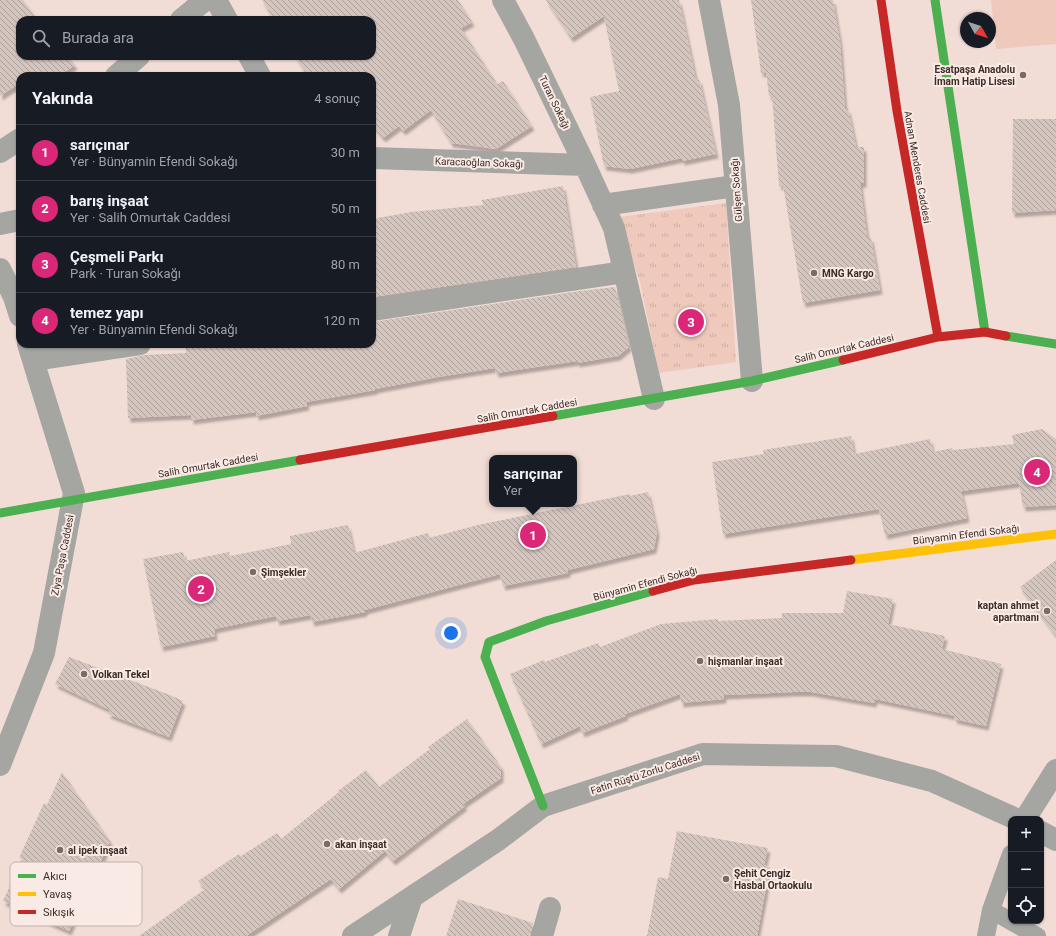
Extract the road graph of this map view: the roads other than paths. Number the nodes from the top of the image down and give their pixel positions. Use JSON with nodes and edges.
{"nodes":[{"id":1,"x":205,"y":0,"type":"edge"},
{"id":2,"x":216,"y":0,"type":"edge"},
{"id":3,"x":503,"y":0,"type":"edge"},
{"id":4,"x":709,"y":0,"type":"edge"},
{"id":5,"x":881,"y":0,"type":"edge"},
{"id":6,"x":935,"y":0,"type":"edge"},
{"id":7,"x":186,"y":16,"type":"edge"},
{"id":8,"x":225,"y":16,"type":"edge"},
{"id":9,"x":134,"y":60,"type":"edge"},
{"id":10,"x":250,"y":60,"type":"edge"},
{"id":11,"x":121,"y":72,"type":"edge"},
{"id":12,"x":258,"y":72,"type":"edge"},
{"id":13,"x":16,"y":142,"type":"edge"},
{"id":14,"x":0,"y":152,"type":"edge"},
{"id":15,"x":376,"y":158,"type":"edge"},
{"id":16,"x":585,"y":165,"type":"junction"},
{"id":17,"x":735,"y":186,"type":"junction"},
{"id":18,"x":603,"y":205,"type":"junction"},
{"id":19,"x":16,"y":221,"type":"edge"},
{"id":20,"x":0,"y":224,"type":"edge"},
{"id":21,"x":0,"y":269,"type":"edge"},
{"id":22,"x":624,"y":272,"type":"junction"},
{"id":23,"x":16,"y":303,"type":"edge"},
{"id":24,"x":376,"y":309,"type":"edge"},
{"id":25,"x":986,"y":332,"type":"junction"},
{"id":26,"x":938,"y":337,"type":"junction"},
{"id":27,"x":1056,"y":344,"type":"edge"},
{"id":28,"x":86,"y":348,"type":"edge"},
{"id":29,"x":31,"y":352,"type":"edge"},
{"id":30,"x":752,"y":382,"type":"junction"},
{"id":31,"x":654,"y":399,"type":"junction"},
{"id":32,"x":73,"y":499,"type":"junction"},
{"id":33,"x":0,"y":513,"type":"edge"},
{"id":34,"x":1056,"y":534,"type":"edge"},
{"id":35,"x":0,"y":764,"type":"edge"},
{"id":36,"x":1056,"y":770,"type":"edge"},
{"id":37,"x":542,"y":806,"type":"junction"},
{"id":38,"x":1009,"y":816,"type":"edge"},
{"id":39,"x":1027,"y":816,"type":"edge"},
{"id":40,"x":1044,"y":834,"type":"edge"},
{"id":41,"x":1056,"y":840,"type":"edge"},
{"id":42,"x":1008,"y":862,"type":"edge"},
{"id":43,"x":412,"y":896,"type":"junction"},
{"id":44,"x":550,"y":908,"type":"dead end"},
{"id":45,"x":991,"y":910,"type":"junction"},
{"id":46,"x":353,"y":936,"type":"edge"},
{"id":47,"x":400,"y":936,"type":"edge"},
{"id":48,"x":542,"y":936,"type":"edge"},
{"id":49,"x":986,"y":936,"type":"edge"},
{"id":50,"x":1037,"y":936,"type":"edge"}],
"edges":[{"from":1,"to":7,"type":"street"},
{"from":2,"to":8,"type":"street"},
{"from":3,"to":16,"type":"street","name":"Turan Sokağı"},
{"from":4,"to":17,"type":"street","name":"Gülşen Sokağı"},
{"from":5,"to":26,"type":"street","name":"Adnan Menderes Caddesi"},
{"from":6,"to":25,"type":"street"},
{"from":9,"to":11,"type":"street"},
{"from":10,"to":12,"type":"street"},
{"from":13,"to":14,"type":"street"},
{"from":15,"to":16,"type":"street","name":"Karacaoğlan Sokağı"},
{"from":16,"to":18,"type":"street","name":"Turan Sokağı"},
{"from":17,"to":18,"type":"street"},
{"from":17,"to":30,"type":"street","name":"Gülşen Sokağı"},
{"from":18,"to":22,"type":"street","name":"Turan Sokağı"},
{"from":19,"to":20,"type":"street"},
{"from":21,"to":23,"type":"street"},
{"from":22,"to":24,"type":"street"},
{"from":22,"to":31,"type":"street","name":"Turan Sokağı"},
{"from":25,"to":26,"type":"street","name":"Salih Omurtak Caddesi"},
{"from":25,"to":27,"type":"street","name":"Salih Omurtak Caddesi"},
{"from":26,"to":30,"type":"street","name":"Salih Omurtak Caddesi"},
{"from":28,"to":29,"type":"street"},
{"from":29,"to":32,"type":"street","name":"Ziya Paşa Caddesi"},
{"from":30,"to":31,"type":"street","name":"Salih Omurtak Caddesi"},
{"from":31,"to":32,"type":"street","name":"Salih Omurtak Caddesi"},
{"from":32,"to":33,"type":"street","name":"Salih Omurtak Caddesi"},
{"from":32,"to":35,"type":"street","name":"Ziya Paşa Caddesi"},
{"from":34,"to":37,"type":"street","name":"Bünyamin Efendi Sokağı"},
{"from":36,"to":39,"type":"street"},
{"from":37,"to":38,"type":"street","name":"Fatin Rüştü Zorlu Caddesi"},
{"from":37,"to":43,"type":"street","name":"Fatin Rüştü Zorlu Caddesi"},
{"from":40,"to":41,"type":"street"},
{"from":42,"to":45,"type":"lane"},
{"from":43,"to":46,"type":"street","name":"Fatin Rüştü Zorlu Caddesi"},
{"from":43,"to":47,"type":"street"},
{"from":44,"to":48,"type":"street"},
{"from":45,"to":49,"type":"lane"},
{"from":45,"to":50,"type":"lane"}]}
